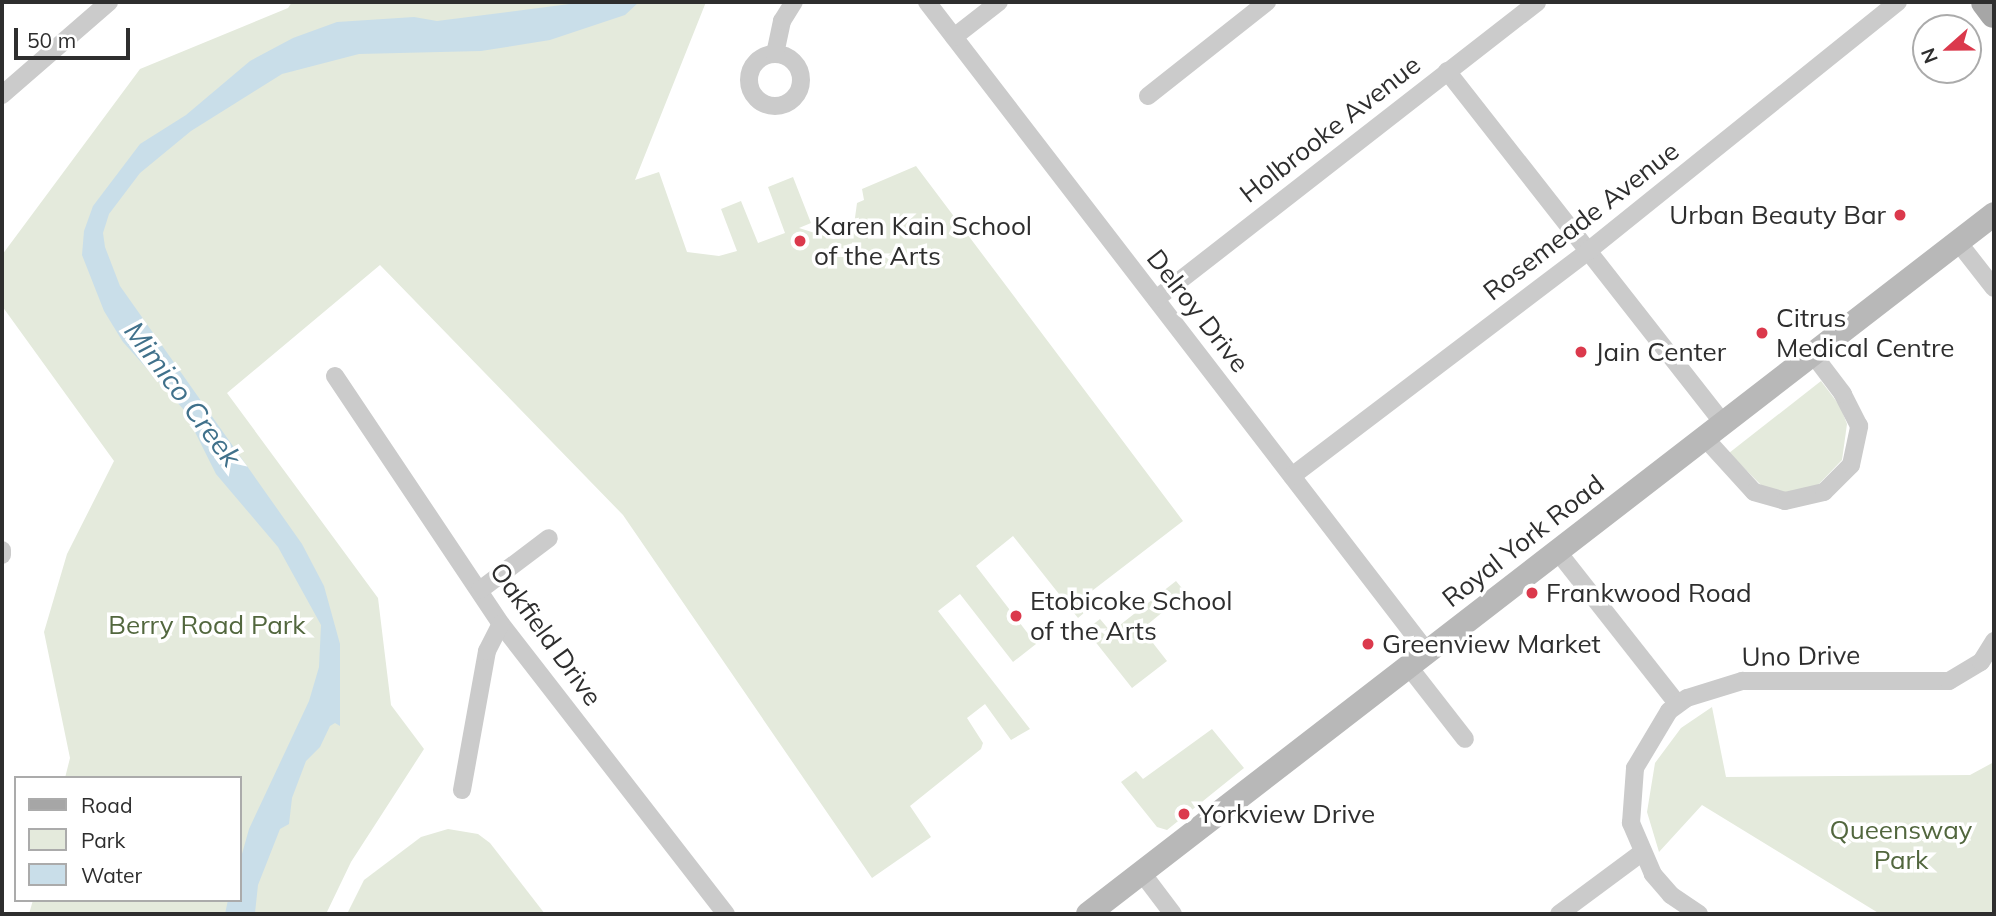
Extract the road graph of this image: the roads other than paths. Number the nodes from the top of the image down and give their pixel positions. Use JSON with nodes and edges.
{"nodes":[{"id":1,"x":109,"y":2,"type":"edge"},
{"id":2,"x":794,"y":2,"type":"edge"},
{"id":3,"x":927,"y":2,"type":"edge"},
{"id":4,"x":999,"y":2,"type":"edge"},
{"id":5,"x":1267,"y":2,"type":"edge"},
{"id":6,"x":1537,"y":2,"type":"edge"},
{"id":7,"x":1898,"y":2,"type":"edge"},
{"id":8,"x":1985,"y":2,"type":"edge"},
{"id":9,"x":1994,"y":14,"type":"edge"},
{"id":10,"x":954,"y":37,"type":"junction"},
{"id":11,"x":775,"y":54,"type":"dead end"},
{"id":12,"x":1447,"y":71,"type":"junction"},
{"id":13,"x":2,"y":95,"type":"edge"},
{"id":14,"x":1148,"y":96,"type":"dead end"},
{"id":15,"x":1994,"y":214,"type":"edge"},
{"id":16,"x":1958,"y":242,"type":"junction"},
{"id":17,"x":1588,"y":251,"type":"junction"},
{"id":18,"x":1994,"y":288,"type":"edge"},
{"id":19,"x":1156,"y":299,"type":"junction"},
{"id":20,"x":1812,"y":353,"type":"junction"},
{"id":21,"x":335,"y":376,"type":"dead end"},
{"id":22,"x":1713,"y":430,"type":"junction"},
{"id":23,"x":1292,"y":477,"type":"junction"},
{"id":24,"x":549,"y":538,"type":"dead end"},
{"id":25,"x":1558,"y":552,"type":"junction"},
{"id":26,"x":480,"y":590,"type":"junction"},
{"id":27,"x":501,"y":624,"type":"junction"},
{"id":28,"x":1994,"y":641,"type":"edge"},
{"id":29,"x":1418,"y":660,"type":"junction"},
{"id":30,"x":1677,"y":703,"type":"junction"},
{"id":31,"x":1465,"y":739,"type":"dead end"},
{"id":32,"x":462,"y":790,"type":"dead end"},
{"id":33,"x":1641,"y":853,"type":"junction"},
{"id":34,"x":1142,"y":873,"type":"junction"},
{"id":35,"x":726,"y":914,"type":"edge"},
{"id":36,"x":1088,"y":914,"type":"edge"},
{"id":37,"x":1173,"y":914,"type":"edge"},
{"id":38,"x":1559,"y":914,"type":"edge"},
{"id":39,"x":1699,"y":914,"type":"edge"}],
"edges":[{"from":1,"to":13,"type":"street"},
{"from":2,"to":11,"type":"street"},
{"from":3,"to":10,"type":"street","name":"Delroy Drive"},
{"from":4,"to":10,"type":"street"},
{"from":5,"to":14,"type":"street"},
{"from":6,"to":12,"type":"street","name":"Holbrooke Avenue"},
{"from":7,"to":17,"type":"street","name":"Rosemeade Avenue"},
{"from":8,"to":9,"type":"main road"},
{"from":10,"to":19,"type":"street","name":"Delroy Drive"},
{"from":12,"to":17,"type":"street"},
{"from":12,"to":19,"type":"street","name":"Holbrooke Avenue"},
{"from":15,"to":16,"type":"main road","name":"Royal York Road"},
{"from":16,"to":18,"type":"street"},
{"from":16,"to":20,"type":"main road","name":"Royal York Road"},
{"from":17,"to":22,"type":"street"},
{"from":17,"to":23,"type":"street","name":"Rosemeade Avenue"},
{"from":19,"to":23,"type":"street","name":"Delroy Drive"},
{"from":20,"to":22,"type":"main road","name":"Royal York Road"},
{"from":20,"to":22,"type":"street"},
{"from":21,"to":26,"type":"street","name":"Oakfield Drive"},
{"from":22,"to":25,"type":"main road","name":"Royal York Road"},
{"from":23,"to":29,"type":"street","name":"Delroy Drive"},
{"from":24,"to":26,"type":"street"},
{"from":25,"to":29,"type":"main road","name":"Royal York Road"},
{"from":25,"to":30,"type":"street"},
{"from":26,"to":27,"type":"street","name":"Oakfield Drive"},
{"from":27,"to":32,"type":"street"},
{"from":27,"to":35,"type":"street","name":"Oakfield Drive"},
{"from":28,"to":30,"type":"street","name":"Uno Drive"},
{"from":29,"to":31,"type":"street","name":"Delroy Drive"},
{"from":29,"to":34,"type":"main road","name":"Royal York Road"},
{"from":30,"to":33,"type":"street"},
{"from":33,"to":38,"type":"street"},
{"from":33,"to":39,"type":"street"},
{"from":34,"to":36,"type":"main road","name":"Royal York Road"},
{"from":34,"to":37,"type":"street"}]}
